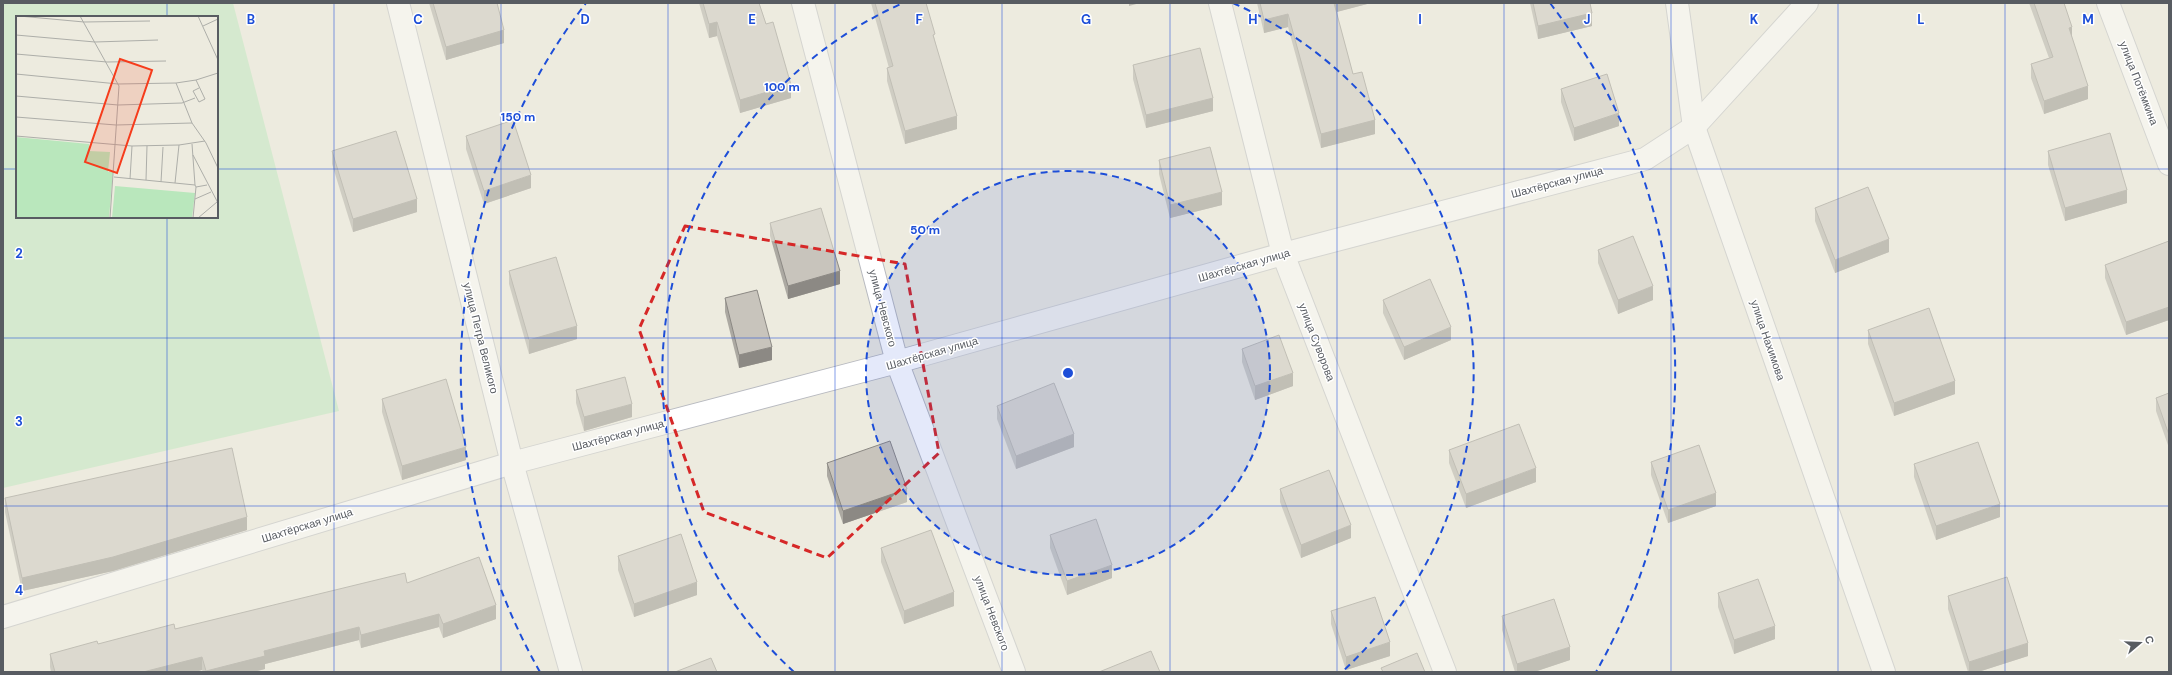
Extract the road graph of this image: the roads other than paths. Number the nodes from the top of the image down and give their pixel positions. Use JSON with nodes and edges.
{"nodes":[{"id":1,"x":398,"y":3,"type":"edge"},
{"id":2,"x":803,"y":3,"type":"edge"},
{"id":3,"x":1220,"y":3,"type":"edge"},
{"id":4,"x":1677,"y":3,"type":"edge"},
{"id":5,"x":1807,"y":3,"type":"edge"},
{"id":6,"x":2108,"y":3,"type":"edge"},
{"id":7,"x":1694,"y":127,"type":"junction"},
{"id":8,"x":2169,"y":164,"type":"edge"},
{"id":9,"x":1283,"y":254,"type":"junction"},
{"id":10,"x":897,"y":362,"type":"junction"},
{"id":11,"x":512,"y":463,"type":"junction"},
{"id":12,"x":3,"y":617,"type":"edge"},
{"id":13,"x":571,"y":672,"type":"edge"},
{"id":14,"x":1014,"y":672,"type":"edge"},
{"id":15,"x":1445,"y":672,"type":"edge"},
{"id":16,"x":1884,"y":672,"type":"edge"}],
"edges":[{"from":1,"to":11,"type":"street","name":"улица Петра Великого"},
{"from":2,"to":10,"type":"street","name":"улица Невского"},
{"from":3,"to":9,"type":"street","name":"улица Суворова"},
{"from":4,"to":7,"type":"street","name":"улица Нахимова"},
{"from":5,"to":7,"type":"street","name":"Шахтёрская улица"},
{"from":6,"to":8,"type":"street","name":"улица Потёмкина"},
{"from":7,"to":9,"type":"street","name":"Шахтёрская улица"},
{"from":7,"to":16,"type":"street","name":"улица Нахимова"},
{"from":9,"to":10,"type":"street","name":"Шахтёрская улица"},
{"from":9,"to":15,"type":"street","name":"улица Суворова"},
{"from":10,"to":11,"type":"street","name":"Шахтёрская улица"},
{"from":10,"to":14,"type":"street","name":"улица Невского"},
{"from":11,"to":12,"type":"street","name":"Шахтёрская улица"},
{"from":11,"to":13,"type":"street","name":"улица Петра Великого"}]}
